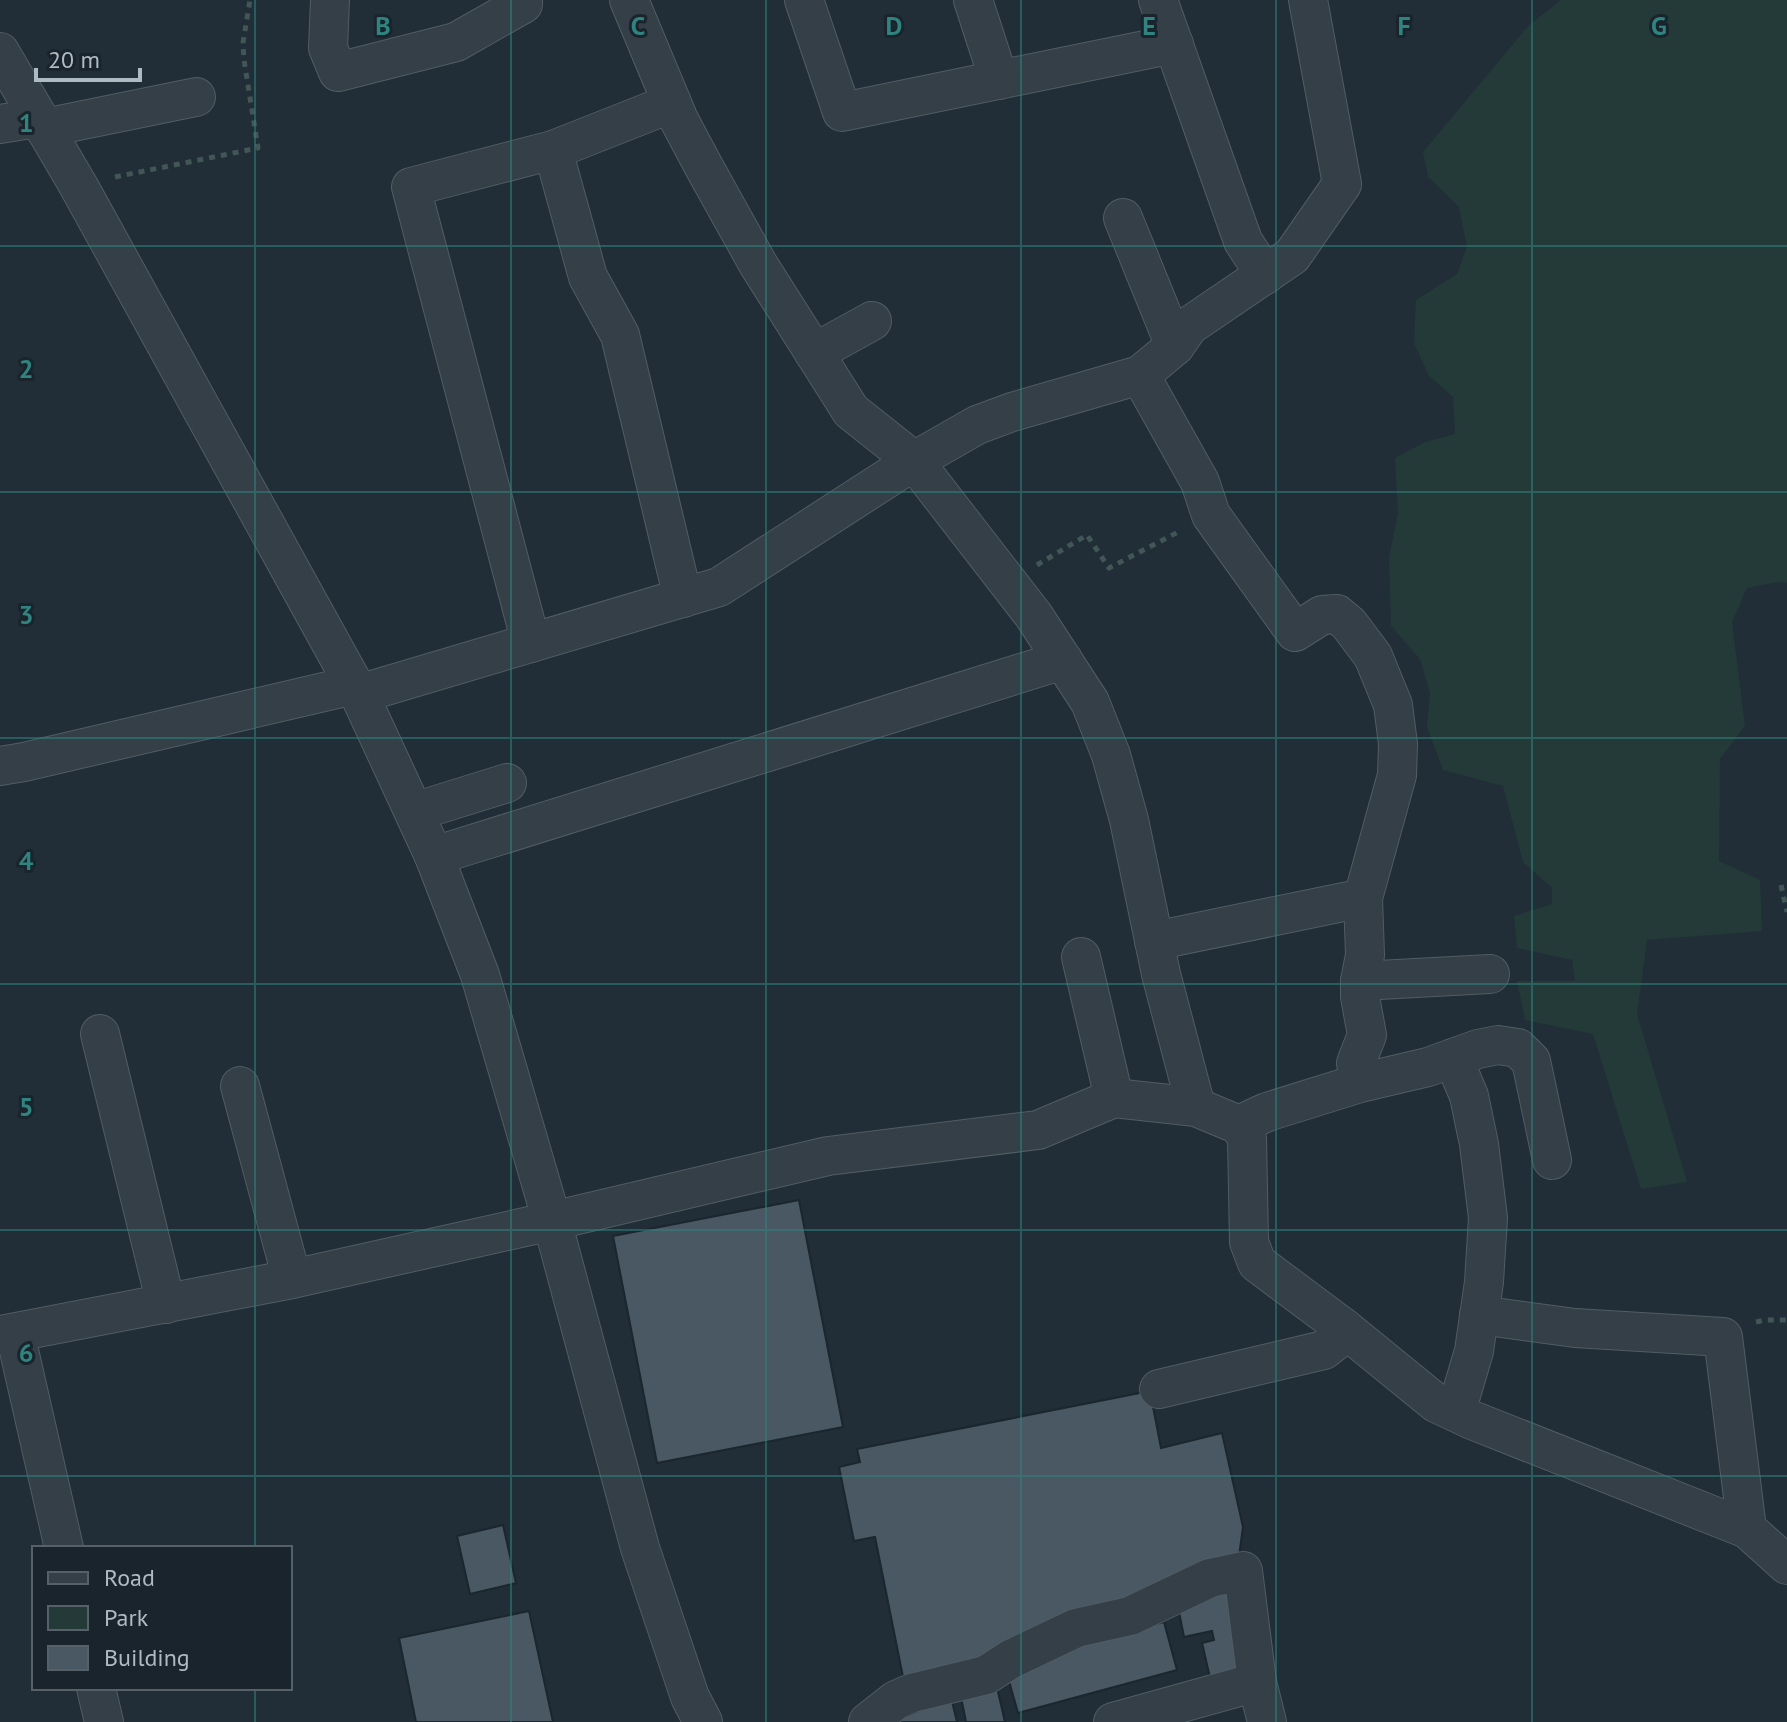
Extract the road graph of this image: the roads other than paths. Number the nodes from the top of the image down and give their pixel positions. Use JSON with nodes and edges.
{"nodes":[{"id":1,"x":330,"y":0,"type":"edge"},
{"id":2,"x":523,"y":0,"type":"edge"},
{"id":3,"x":629,"y":0,"type":"edge"},
{"id":4,"x":804,"y":0,"type":"edge"},
{"id":5,"x":973,"y":0,"type":"edge"},
{"id":6,"x":1158,"y":0,"type":"edge"},
{"id":7,"x":1308,"y":0,"type":"edge"},
{"id":8,"x":1174,"y":44,"type":"junction"},
{"id":9,"x":0,"y":52,"type":"edge"},
{"id":10,"x":999,"y":80,"type":"junction"},
{"id":11,"x":196,"y":97,"type":"dead end"},
{"id":12,"x":672,"y":103,"type":"junction"},
{"id":13,"x":41,"y":123,"type":"junction"},
{"id":14,"x":0,"y":124,"type":"edge"},
{"id":15,"x":553,"y":150,"type":"junction"},
{"id":16,"x":1123,"y":218,"type":"dead end"},
{"id":17,"x":1265,"y":275,"type":"junction"},
{"id":18,"x":872,"y":321,"type":"dead end"},
{"id":19,"x":1175,"y":346,"type":"junction"},
{"id":20,"x":814,"y":353,"type":"junction"},
{"id":21,"x":1140,"y":375,"type":"junction"},
{"id":22,"x":914,"y":461,"type":"junction"},
{"id":23,"x":683,"y":598,"type":"junction"},
{"id":24,"x":531,"y":643,"type":"junction"},
{"id":25,"x":1063,"y":660,"type":"junction"},
{"id":26,"x":357,"y":690,"type":"junction"},
{"id":27,"x":0,"y":766,"type":"edge"},
{"id":28,"x":507,"y":783,"type":"dead end"},
{"id":29,"x":414,"y":812,"type":"junction"},
{"id":30,"x":434,"y":856,"type":"junction"},
{"id":31,"x":1363,"y":898,"type":"junction"},
{"id":32,"x":1154,"y":941,"type":"junction"},
{"id":33,"x":1081,"y":957,"type":"dead end"},
{"id":34,"x":1490,"y":974,"type":"dead end"},
{"id":35,"x":1360,"y":981,"type":"junction"},
{"id":36,"x":100,"y":1034,"type":"dead end"},
{"id":37,"x":1453,"y":1058,"type":"junction"},
{"id":38,"x":1360,"y":1083,"type":"junction"},
{"id":39,"x":240,"y":1086,"type":"dead end"},
{"id":40,"x":1114,"y":1098,"type":"junction"},
{"id":41,"x":1196,"y":1107,"type":"junction"},
{"id":42,"x":1239,"y":1125,"type":"junction"},
{"id":43,"x":1552,"y":1160,"type":"dead end"},
{"id":44,"x":552,"y":1221,"type":"junction"},
{"id":45,"x":292,"y":1279,"type":"junction"},
{"id":46,"x":166,"y":1304,"type":"junction"},
{"id":47,"x":1479,"y":1315,"type":"junction"},
{"id":48,"x":1344,"y":1328,"type":"junction"},
{"id":49,"x":8,"y":1334,"type":"edge"},
{"id":50,"x":1159,"y":1389,"type":"dead end"},
{"id":51,"x":1456,"y":1412,"type":"junction"},
{"id":52,"x":1747,"y":1529,"type":"junction"},
{"id":53,"x":63,"y":1546,"type":"edge"},
{"id":54,"x":1787,"y":1565,"type":"edge"},
{"id":55,"x":1257,"y":1682,"type":"junction"},
{"id":56,"x":96,"y":1690,"type":"edge"},
{"id":57,"x":104,"y":1722,"type":"edge"},
{"id":58,"x":703,"y":1722,"type":"edge"},
{"id":59,"x":868,"y":1722,"type":"edge"},
{"id":60,"x":1113,"y":1722,"type":"edge"},
{"id":61,"x":1267,"y":1722,"type":"edge"}],
"edges":[{"from":1,"to":2,"type":"street"},
{"from":3,"to":12,"type":"street"},
{"from":4,"to":10,"type":"street"},
{"from":5,"to":10,"type":"street"},
{"from":6,"to":8,"type":"street"},
{"from":7,"to":17,"type":"street"},
{"from":8,"to":10,"type":"street"},
{"from":8,"to":17,"type":"street"},
{"from":9,"to":13,"type":"street"},
{"from":11,"to":13,"type":"street"},
{"from":12,"to":15,"type":"street"},
{"from":12,"to":20,"type":"street"},
{"from":13,"to":14,"type":"street"},
{"from":13,"to":26,"type":"street"},
{"from":15,"to":23,"type":"street"},
{"from":15,"to":24,"type":"street"},
{"from":16,"to":19,"type":"street"},
{"from":17,"to":19,"type":"street"},
{"from":18,"to":20,"type":"street"},
{"from":19,"to":21,"type":"street"},
{"from":20,"to":22,"type":"street"},
{"from":21,"to":22,"type":"street"},
{"from":21,"to":31,"type":"street"},
{"from":22,"to":23,"type":"street"},
{"from":22,"to":25,"type":"street"},
{"from":23,"to":24,"type":"street"},
{"from":24,"to":26,"type":"street"},
{"from":25,"to":30,"type":"street"},
{"from":25,"to":32,"type":"street"},
{"from":26,"to":27,"type":"street"},
{"from":26,"to":29,"type":"street"},
{"from":28,"to":29,"type":"street"},
{"from":29,"to":30,"type":"street"},
{"from":30,"to":44,"type":"street"},
{"from":31,"to":32,"type":"street"},
{"from":31,"to":35,"type":"street"},
{"from":32,"to":41,"type":"street"},
{"from":33,"to":40,"type":"street"},
{"from":34,"to":35,"type":"street"},
{"from":35,"to":38,"type":"street"},
{"from":36,"to":46,"type":"street"},
{"from":37,"to":38,"type":"street"},
{"from":37,"to":43,"type":"street"},
{"from":37,"to":47,"type":"street"},
{"from":38,"to":42,"type":"street"},
{"from":39,"to":45,"type":"street"},
{"from":40,"to":41,"type":"street"},
{"from":40,"to":44,"type":"street"},
{"from":41,"to":42,"type":"street"},
{"from":42,"to":48,"type":"street"},
{"from":44,"to":45,"type":"street"},
{"from":44,"to":58,"type":"street"},
{"from":45,"to":46,"type":"street"},
{"from":46,"to":49,"type":"street"},
{"from":47,"to":51,"type":"street"},
{"from":47,"to":52,"type":"street"},
{"from":48,"to":50,"type":"street"},
{"from":48,"to":51,"type":"street"},
{"from":49,"to":53,"type":"street"},
{"from":51,"to":52,"type":"street"},
{"from":52,"to":54,"type":"street"},
{"from":55,"to":59,"type":"street"},
{"from":55,"to":60,"type":"street"},
{"from":55,"to":61,"type":"street"},
{"from":56,"to":57,"type":"street"}]}
